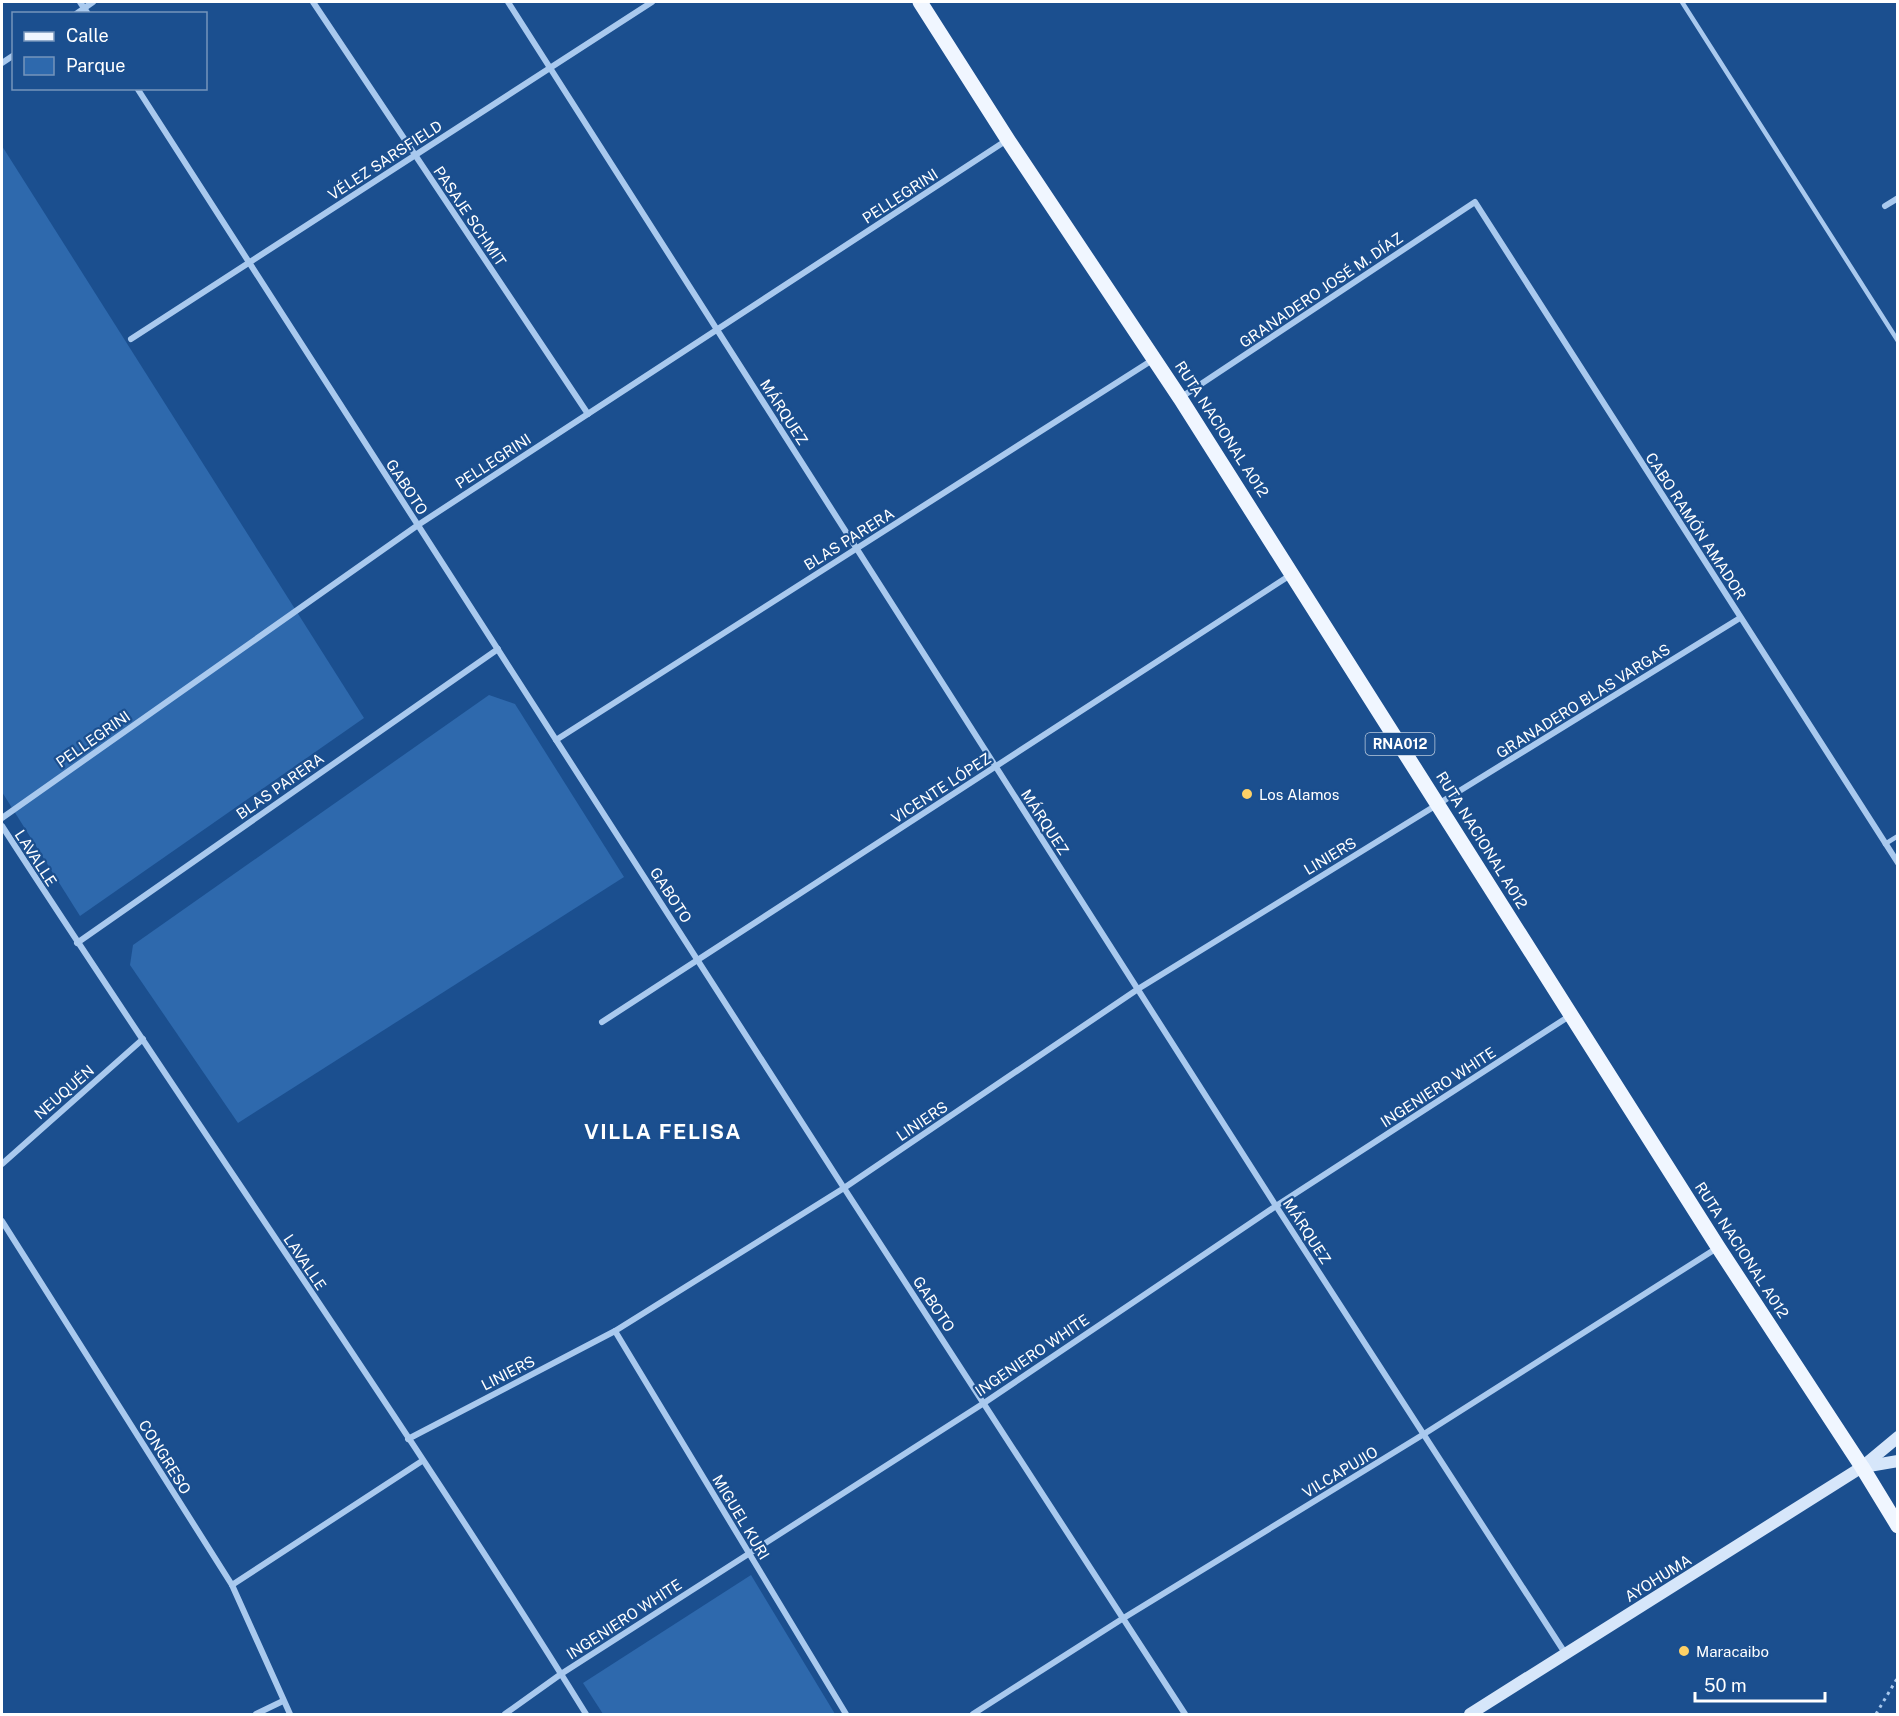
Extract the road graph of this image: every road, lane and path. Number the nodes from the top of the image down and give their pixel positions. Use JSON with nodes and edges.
{"nodes":[{"id":1,"x":93,"y":2,"type":"edge"},
{"id":2,"x":313,"y":2,"type":"edge"},
{"id":3,"x":508,"y":2,"type":"edge"},
{"id":4,"x":652,"y":2,"type":"edge"},
{"id":5,"x":915,"y":2,"type":"edge"},
{"id":6,"x":920,"y":2,"type":"edge"},
{"id":7,"x":1682,"y":2,"type":"edge"},
{"id":8,"x":84,"y":8,"type":"edge"},
{"id":9,"x":934,"y":24,"type":"junction"},
{"id":10,"x":550,"y":68,"type":"junction"},
{"id":11,"x":137,"y":90,"type":"edge"},
{"id":12,"x":1008,"y":140,"type":"junction"},
{"id":13,"x":415,"y":155,"type":"junction"},
{"id":14,"x":1898,"y":198,"type":"edge"},
{"id":15,"x":1474,"y":202,"type":"joint"},
{"id":16,"x":1885,"y":206,"type":"dead end"},
{"id":17,"x":249,"y":263,"type":"junction"},
{"id":18,"x":717,"y":330,"type":"junction"},
{"id":19,"x":131,"y":339,"type":"dead end"},
{"id":20,"x":1898,"y":341,"type":"edge"},
{"id":21,"x":1155,"y":359,"type":"junction"},
{"id":22,"x":1180,"y":398,"type":"junction"},
{"id":23,"x":588,"y":414,"type":"junction"},
{"id":24,"x":418,"y":525,"type":"junction"},
{"id":25,"x":857,"y":548,"type":"junction"},
{"id":26,"x":1293,"y":574,"type":"junction"},
{"id":27,"x":1740,"y":618,"type":"junction"},
{"id":28,"x":498,"y":649,"type":"junction"},
{"id":29,"x":556,"y":740,"type":"junction"},
{"id":30,"x":996,"y":766,"type":"junction"},
{"id":31,"x":1438,"y":804,"type":"junction"},
{"id":32,"x":2,"y":818,"type":"edge"},
{"id":33,"x":2,"y":826,"type":"edge"},
{"id":34,"x":1898,"y":836,"type":"edge"},
{"id":35,"x":1885,"y":844,"type":"junction"},
{"id":36,"x":1898,"y":863,"type":"edge"},
{"id":37,"x":77,"y":943,"type":"junction"},
{"id":38,"x":698,"y":960,"type":"junction"},
{"id":39,"x":1137,"y":988,"type":"junction"},
{"id":40,"x":1572,"y":1015,"type":"junction"},
{"id":41,"x":602,"y":1022,"type":"dead end"},
{"id":42,"x":142,"y":1039,"type":"junction"},
{"id":43,"x":2,"y":1164,"type":"edge"},
{"id":44,"x":844,"y":1188,"type":"junction"},
{"id":45,"x":1276,"y":1206,"type":"junction"},
{"id":46,"x":2,"y":1221,"type":"edge"},
{"id":47,"x":1718,"y":1247,"type":"junction"},
{"id":48,"x":615,"y":1331,"type":"junction"},
{"id":49,"x":984,"y":1403,"type":"junction"},
{"id":50,"x":1424,"y":1434,"type":"junction"},
{"id":51,"x":1898,"y":1437,"type":"edge"},
{"id":52,"x":408,"y":1438,"type":"junction"},
{"id":53,"x":422,"y":1461,"type":"junction"},
{"id":54,"x":1898,"y":1461,"type":"edge"},
{"id":55,"x":1862,"y":1467,"type":"junction"},
{"id":56,"x":1898,"y":1527,"type":"edge"},
{"id":57,"x":749,"y":1553,"type":"junction"},
{"id":58,"x":232,"y":1585,"type":"junction"},
{"id":59,"x":1122,"y":1619,"type":"junction"},
{"id":60,"x":1565,"y":1653,"type":"junction"},
{"id":61,"x":561,"y":1674,"type":"junction"},
{"id":62,"x":1898,"y":1677,"type":"edge"},
{"id":63,"x":283,"y":1701,"type":"junction"},
{"id":64,"x":256,"y":1714,"type":"edge"},
{"id":65,"x":290,"y":1714,"type":"edge"},
{"id":66,"x":505,"y":1714,"type":"edge"},
{"id":67,"x":586,"y":1714,"type":"edge"},
{"id":68,"x":846,"y":1714,"type":"edge"},
{"id":69,"x":973,"y":1714,"type":"edge"},
{"id":70,"x":1185,"y":1714,"type":"edge"},
{"id":71,"x":1470,"y":1714,"type":"edge"},
{"id":72,"x":1876,"y":1714,"type":"edge"}],
"edges":[{"from":1,"to":8,"type":"street"},
{"from":2,"to":13,"type":"street","name":"PASAJE SCHMIT"},
{"from":3,"to":10,"type":"street","name":"MÁRQUEZ"},
{"from":4,"to":10,"type":"street","name":"VÉLEZ SARSFIELD"},
{"from":5,"to":9,"type":"main road","name":"RUTA NACIONAL A012","number":"RNA012"},
{"from":6,"to":9,"type":"main road","name":"RUTA NACIONAL A012","number":"RNA012"},
{"from":7,"to":20,"type":"lane"},
{"from":9,"to":12,"type":"main road","name":"RUTA NACIONAL A012","number":"RNA012"},
{"from":10,"to":13,"type":"street","name":"VÉLEZ SARSFIELD"},
{"from":10,"to":18,"type":"street","name":"MÁRQUEZ"},
{"from":11,"to":17,"type":"street","name":"GABOTO"},
{"from":12,"to":18,"type":"street","name":"PELLEGRINI"},
{"from":12,"to":21,"type":"main road","name":"RUTA NACIONAL A012","number":"RNA012"},
{"from":13,"to":17,"type":"street","name":"VÉLEZ SARSFIELD"},
{"from":13,"to":23,"type":"street","name":"PASAJE SCHMIT"},
{"from":14,"to":16,"type":"street"},
{"from":15,"to":22,"type":"street","name":"GRANADERO JOSÉ M. DÍAZ"},
{"from":15,"to":27,"type":"street","name":"CABO RAMÓN AMADOR"},
{"from":17,"to":19,"type":"street","name":"VÉLEZ SARSFIELD"},
{"from":17,"to":24,"type":"street","name":"GABOTO"},
{"from":18,"to":23,"type":"street","name":"PELLEGRINI"},
{"from":18,"to":25,"type":"street","name":"MÁRQUEZ"},
{"from":21,"to":22,"type":"main road","name":"RUTA NACIONAL A012","number":"RNA012"},
{"from":21,"to":25,"type":"street","name":"BLAS PARERA"},
{"from":22,"to":26,"type":"main road","name":"RUTA NACIONAL A012","number":"RNA012"},
{"from":23,"to":24,"type":"street","name":"PELLEGRINI"},
{"from":24,"to":28,"type":"street","name":"GABOTO"},
{"from":24,"to":32,"type":"street","name":"PELLEGRINI"},
{"from":25,"to":29,"type":"street","name":"BLAS PARERA"},
{"from":25,"to":30,"type":"street","name":"MÁRQUEZ"},
{"from":26,"to":30,"type":"street","name":"VICENTE LÓPEZ"},
{"from":26,"to":31,"type":"main road","name":"RUTA NACIONAL A012","number":"RNA012"},
{"from":27,"to":31,"type":"street","name":"GRANADERO BLAS VARGAS"},
{"from":27,"to":35,"type":"street","name":"CABO RAMÓN AMADOR"},
{"from":28,"to":29,"type":"street","name":"GABOTO"},
{"from":28,"to":37,"type":"street","name":"BLAS PARERA"},
{"from":29,"to":38,"type":"street","name":"GABOTO"},
{"from":30,"to":38,"type":"street","name":"VICENTE LÓPEZ"},
{"from":30,"to":39,"type":"street","name":"MÁRQUEZ"},
{"from":31,"to":39,"type":"street","name":"LINIERS"},
{"from":31,"to":40,"type":"main road","name":"RUTA NACIONAL A012","number":"RNA012"},
{"from":33,"to":37,"type":"street","name":"LAVALLE"},
{"from":34,"to":35,"type":"lane"},
{"from":35,"to":36,"type":"street","name":"CABO RAMÓN AMADOR"},
{"from":37,"to":42,"type":"street","name":"LAVALLE"},
{"from":38,"to":41,"type":"street","name":"VICENTE LÓPEZ"},
{"from":38,"to":44,"type":"street","name":"GABOTO"},
{"from":39,"to":44,"type":"street","name":"LINIERS"},
{"from":39,"to":45,"type":"street","name":"MÁRQUEZ"},
{"from":40,"to":45,"type":"street","name":"INGENIERO WHITE"},
{"from":40,"to":47,"type":"main road","name":"RUTA NACIONAL A012","number":"RNA012"},
{"from":42,"to":43,"type":"street","name":"NEUQUÉN"},
{"from":42,"to":52,"type":"street","name":"LAVALLE"},
{"from":44,"to":48,"type":"street","name":"LINIERS"},
{"from":44,"to":49,"type":"street","name":"GABOTO"},
{"from":45,"to":49,"type":"street","name":"INGENIERO WHITE"},
{"from":45,"to":50,"type":"street","name":"MÁRQUEZ"},
{"from":46,"to":58,"type":"street","name":"CONGRESO"},
{"from":47,"to":50,"type":"street","name":"VILCAPUJIO"},
{"from":47,"to":55,"type":"main road","name":"RUTA NACIONAL A012","number":"RNA012"},
{"from":48,"to":52,"type":"street","name":"LINIERS"},
{"from":48,"to":57,"type":"street","name":"MIGUEL KURI"},
{"from":49,"to":57,"type":"street","name":"INGENIERO WHITE"},
{"from":49,"to":59,"type":"street","name":"GABOTO"},
{"from":50,"to":59,"type":"street","name":"VILCAPUJIO"},
{"from":50,"to":60,"type":"street","name":"MÁRQUEZ"},
{"from":51,"to":55,"type":"street"},
{"from":52,"to":53,"type":"street","name":"LAVALLE"},
{"from":53,"to":58,"type":"street"},
{"from":53,"to":61,"type":"street","name":"LAVALLE"},
{"from":54,"to":55,"type":"street"},
{"from":55,"to":56,"type":"main road","name":"RUTA NACIONAL A012","number":"RNA012"},
{"from":55,"to":60,"type":"street","name":"AYOHUMA"},
{"from":57,"to":61,"type":"street","name":"INGENIERO WHITE"},
{"from":57,"to":68,"type":"street","name":"MIGUEL KURI"},
{"from":58,"to":63,"type":"street","name":"CONGRESO"},
{"from":59,"to":69,"type":"street","name":"VILCAPUJIO"},
{"from":59,"to":70,"type":"street","name":"GABOTO"},
{"from":60,"to":71,"type":"street","name":"AYOHUMA"},
{"from":61,"to":66,"type":"street","name":"INGENIERO WHITE"},
{"from":61,"to":67,"type":"street","name":"LAVALLE"},
{"from":62,"to":72,"type":"path"},
{"from":63,"to":64,"type":"street"},
{"from":63,"to":65,"type":"street","name":"CONGRESO"}]}
